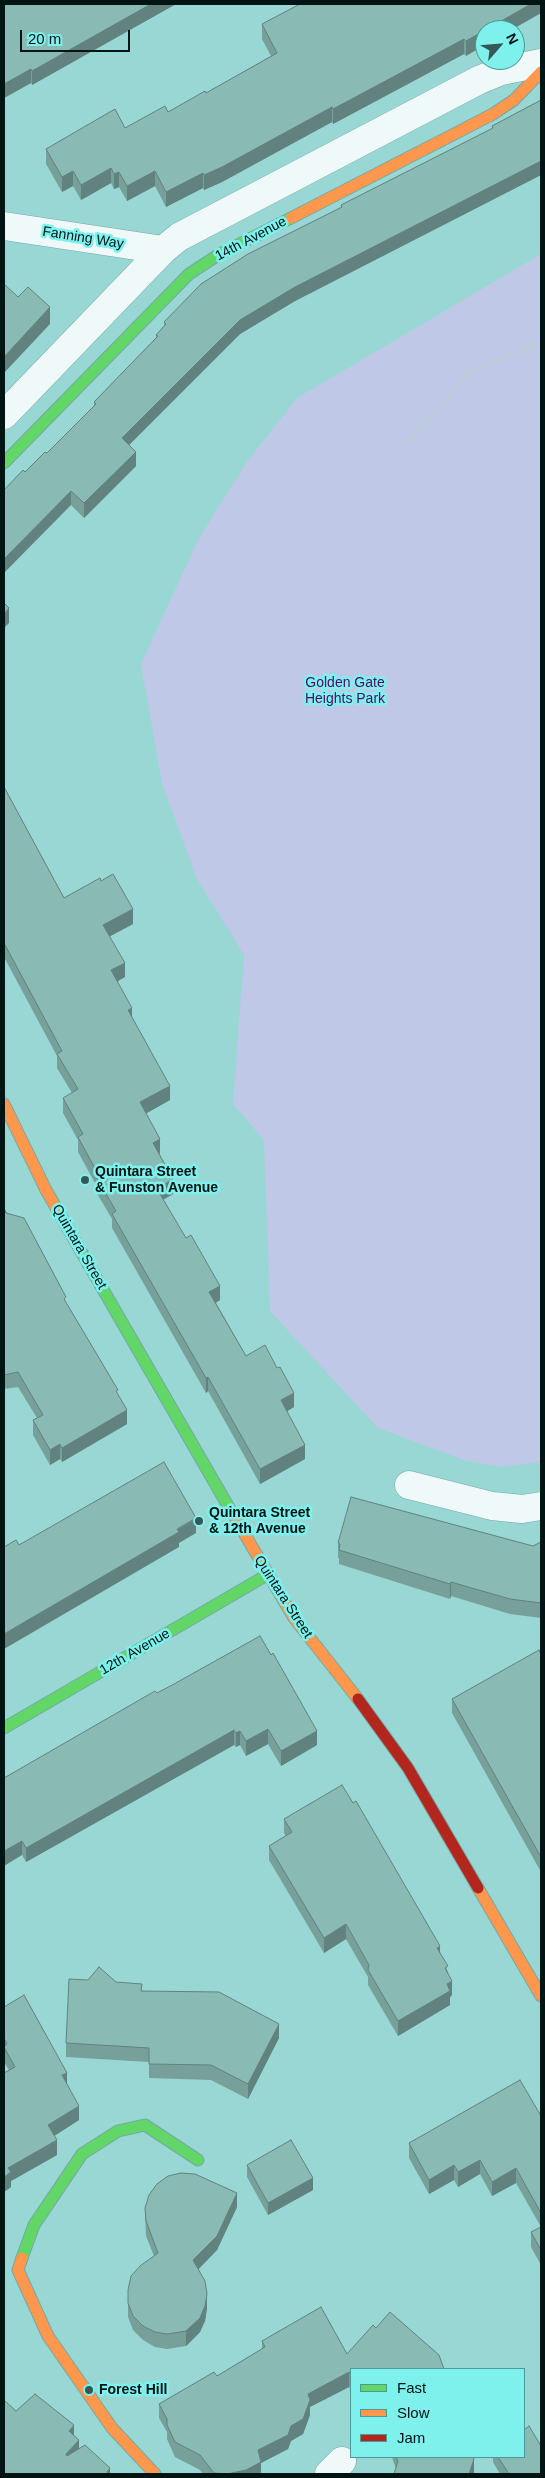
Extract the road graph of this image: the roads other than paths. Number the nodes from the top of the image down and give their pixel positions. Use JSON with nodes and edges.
{"nodes":[{"id":1,"x":541,"y":63,"type":"edge"},
{"id":2,"x":541,"y":72,"type":"edge"},
{"id":3,"x":4,"y":226,"type":"edge"},
{"id":4,"x":163,"y":250,"type":"junction"},
{"id":5,"x":4,"y":415,"type":"edge"},
{"id":6,"x":4,"y":464,"type":"edge"},
{"id":7,"x":7,"y":1120,"type":"edge"},
{"id":8,"x":409,"y":1485,"type":"dead end"},
{"id":9,"x":541,"y":1506,"type":"edge"},
{"id":10,"x":267,"y":1575,"type":"junction"},
{"id":11,"x":4,"y":1728,"type":"edge"},
{"id":12,"x":541,"y":1996,"type":"edge"},
{"id":13,"x":198,"y":2160,"type":"dead end"},
{"id":14,"x":11,"y":2270,"type":"edge"},
{"id":15,"x":155,"y":2474,"type":"edge"}],
"edges":[{"from":1,"to":4,"type":"street"},
{"from":2,"to":6,"type":"street","name":"14th Avenue"},
{"from":3,"to":4,"type":"street","name":"Fanning Way"},
{"from":4,"to":5,"type":"street"},
{"from":7,"to":10,"type":"street","name":"Quintara Street"},
{"from":8,"to":9,"type":"street"},
{"from":10,"to":11,"type":"street","name":"12th Avenue"},
{"from":10,"to":12,"type":"street","name":"Quintara Street"},
{"from":13,"to":14,"type":"street"},
{"from":14,"to":15,"type":"street"}]}
